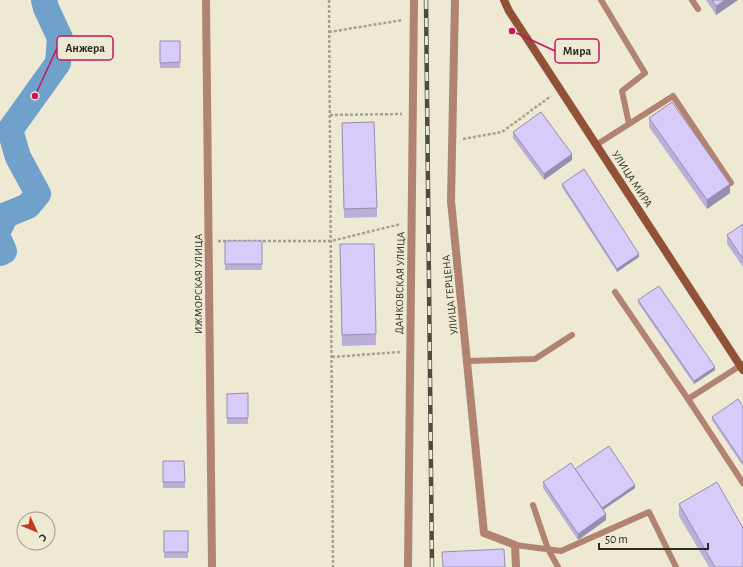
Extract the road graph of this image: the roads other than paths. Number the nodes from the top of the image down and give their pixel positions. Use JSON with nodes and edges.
{"nodes":[{"id":1,"x":206,"y":0,"type":"edge"},
{"id":2,"x":414,"y":0,"type":"edge"},
{"id":3,"x":455,"y":0,"type":"edge"},
{"id":4,"x":504,"y":0,"type":"edge"},
{"id":5,"x":601,"y":0,"type":"edge"},
{"id":6,"x":692,"y":0,"type":"edge"},
{"id":7,"x":698,"y":9,"type":"dead end"},
{"id":8,"x":629,"y":124,"type":"junction"},
{"id":9,"x":596,"y":145,"type":"junction"},
{"id":10,"x":731,"y":183,"type":"edge"},
{"id":11,"x":615,"y":292,"type":"dead end"},
{"id":12,"x":572,"y":335,"type":"dead end"},
{"id":13,"x":467,"y":360,"type":"junction"},
{"id":14,"x":742,"y":367,"type":"edge"},
{"id":15,"x":688,"y":399,"type":"junction"},
{"id":16,"x":743,"y":483,"type":"edge"},
{"id":17,"x":533,"y":505,"type":"dead end"},
{"id":18,"x":515,"y":545,"type":"junction"},
{"id":19,"x":548,"y":549,"type":"junction"},
{"id":20,"x":212,"y":567,"type":"edge"},
{"id":21,"x":408,"y":567,"type":"edge"},
{"id":22,"x":516,"y":567,"type":"edge"},
{"id":23,"x":558,"y":567,"type":"edge"},
{"id":24,"x":676,"y":567,"type":"edge"}],
"edges":[{"from":1,"to":20,"type":"street","name":"ИЖМОРСКАЯ УЛИЦА"},
{"from":2,"to":21,"type":"street","name":"ДАНКОВСКАЯ УЛИЦА"},
{"from":3,"to":13,"type":"street","name":"УЛИЦА ГЕРЦЕНА"},
{"from":4,"to":9,"type":"main road","name":"УЛИЦА МИРА"},
{"from":5,"to":8,"type":"lane"},
{"from":6,"to":7,"type":"lane"},
{"from":8,"to":9,"type":"lane"},
{"from":8,"to":10,"type":"lane"},
{"from":9,"to":14,"type":"main road","name":"УЛИЦА МИРА"},
{"from":11,"to":15,"type":"lane"},
{"from":12,"to":13,"type":"lane"},
{"from":13,"to":18,"type":"street","name":"УЛИЦА ГЕРЦЕНА"},
{"from":14,"to":15,"type":"lane"},
{"from":15,"to":16,"type":"lane"},
{"from":17,"to":19,"type":"lane"},
{"from":18,"to":19,"type":"lane"},
{"from":18,"to":22,"type":"street"},
{"from":19,"to":23,"type":"lane"},
{"from":19,"to":24,"type":"lane"}]}
